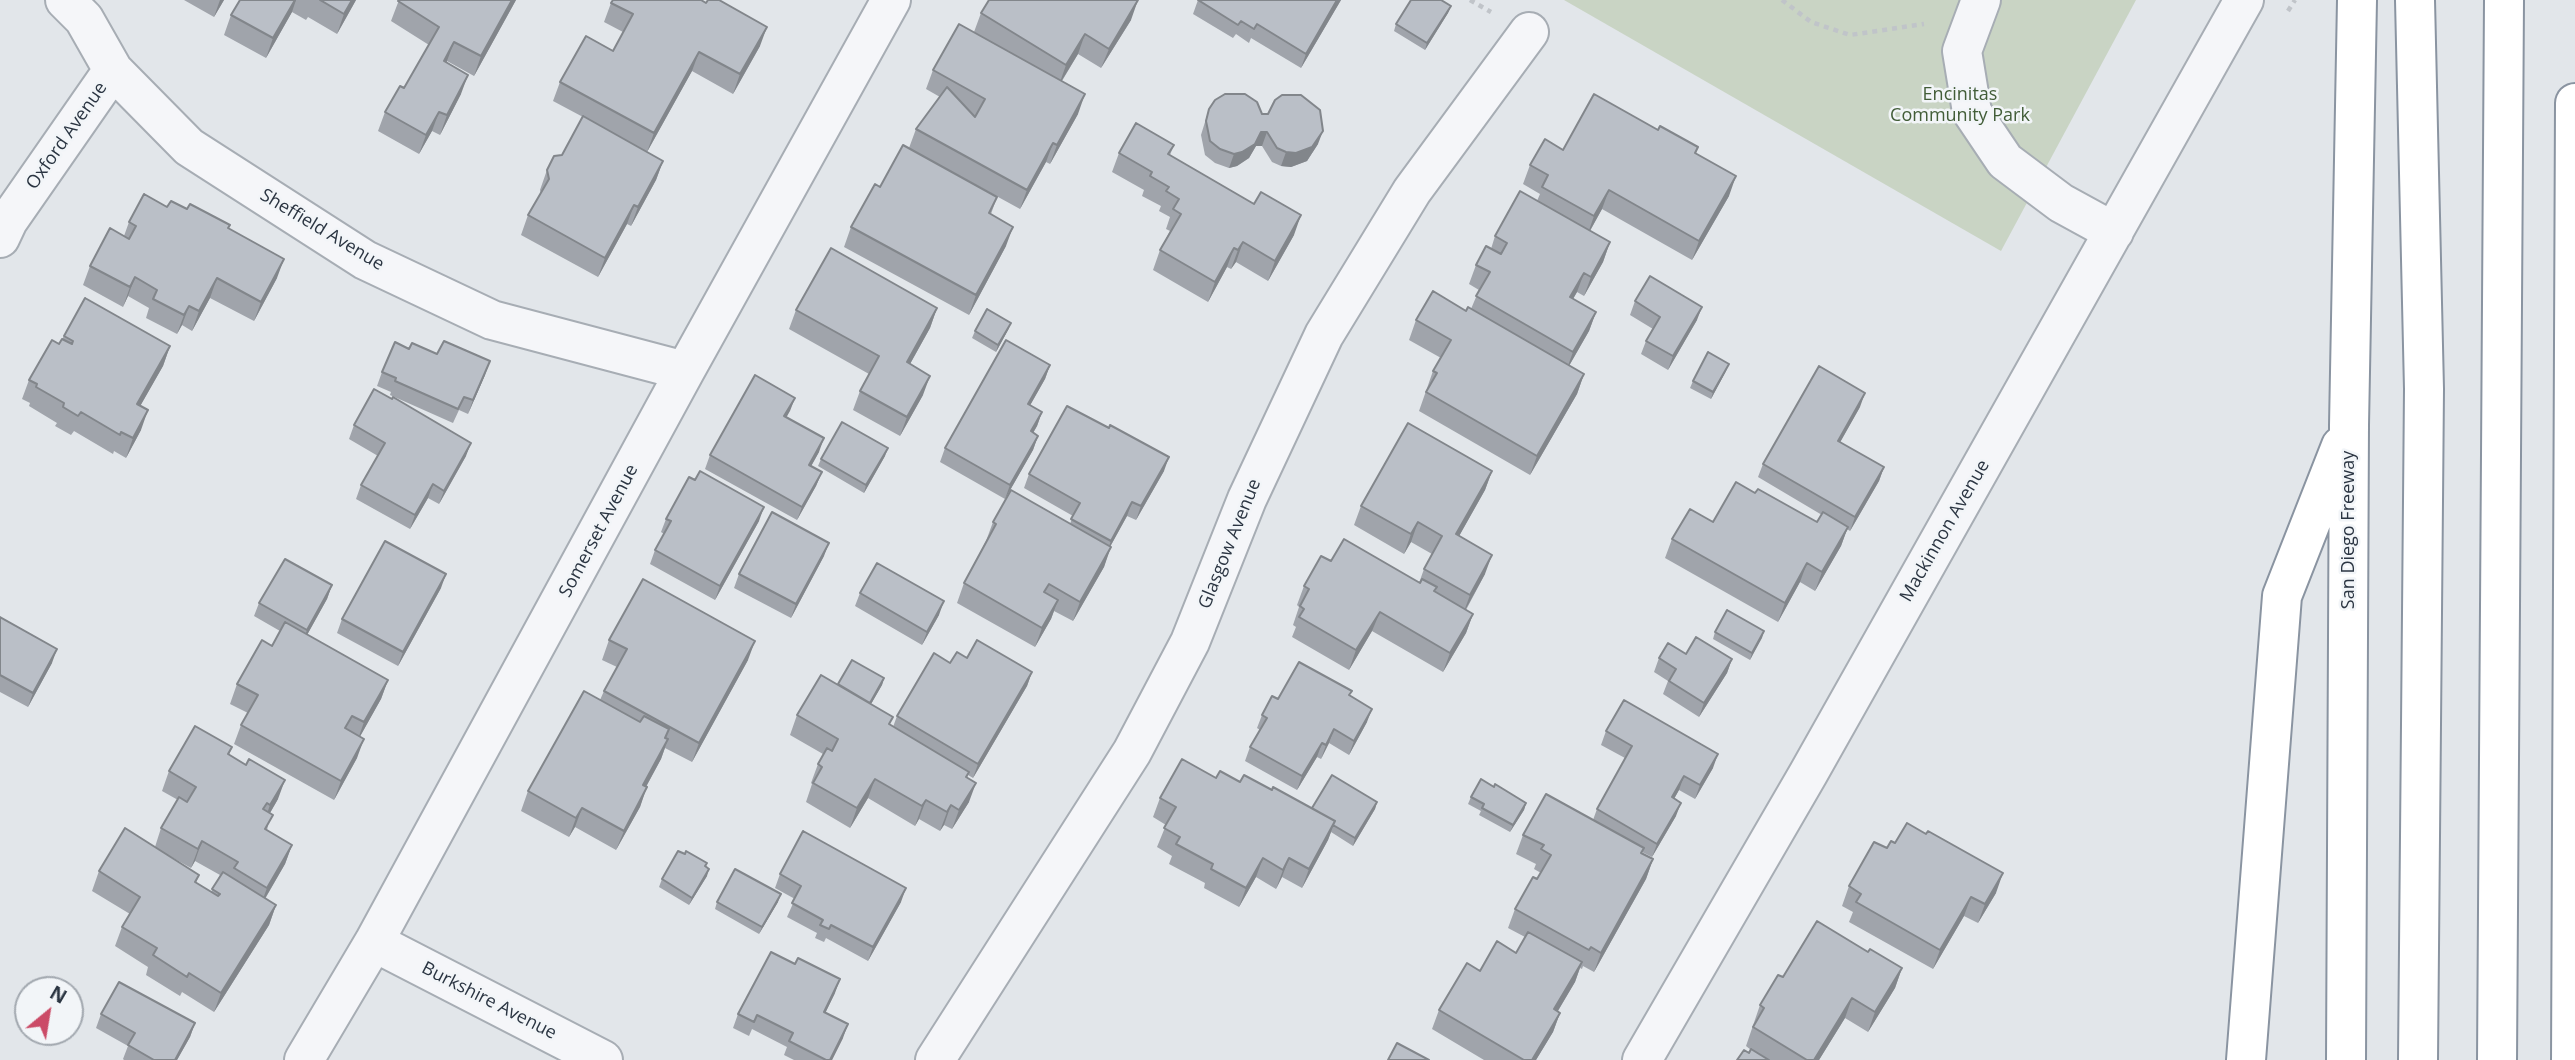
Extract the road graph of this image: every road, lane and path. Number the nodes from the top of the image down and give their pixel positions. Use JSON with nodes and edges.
{"nodes":[{"id":1,"x":65,"y":0,"type":"edge"},
{"id":2,"x":891,"y":0,"type":"edge"},
{"id":3,"x":1783,"y":0,"type":"edge"},
{"id":4,"x":1981,"y":0,"type":"edge"},
{"id":5,"x":2244,"y":0,"type":"edge"},
{"id":6,"x":2357,"y":0,"type":"edge"},
{"id":7,"x":2415,"y":0,"type":"edge"},
{"id":8,"x":2504,"y":0,"type":"edge"},
{"id":9,"x":1936,"y":23,"type":"dead end"},
{"id":10,"x":1529,"y":33,"type":"dead end"},
{"id":11,"x":113,"y":70,"type":"junction"},
{"id":12,"x":2575,"y":103,"type":"edge"},
{"id":13,"x":2114,"y":232,"type":"junction"},
{"id":14,"x":0,"y":238,"type":"edge"},
{"id":15,"x":685,"y":371,"type":"junction"},
{"id":16,"x":2349,"y":425,"type":"junction"},
{"id":17,"x":2574,"y":937,"type":"edge"},
{"id":18,"x":374,"y":942,"type":"junction"},
{"id":19,"x":304,"y":1060,"type":"edge"},
{"id":20,"x":603,"y":1060,"type":"edge"},
{"id":21,"x":935,"y":1060,"type":"edge"},
{"id":22,"x":1642,"y":1060,"type":"edge"},
{"id":23,"x":2246,"y":1060,"type":"edge"},
{"id":24,"x":2346,"y":1060,"type":"edge"},
{"id":25,"x":2418,"y":1060,"type":"edge"},
{"id":26,"x":2497,"y":1060,"type":"edge"},
{"id":27,"x":2571,"y":1060,"type":"edge"}],
"edges":[{"from":1,"to":11,"type":"street","name":"Sheffield Avenue"},
{"from":2,"to":15,"type":"street","name":"Somerset Avenue"},
{"from":3,"to":9,"type":"path"},
{"from":4,"to":13,"type":"street"},
{"from":5,"to":13,"type":"street","name":"Mackinnon Avenue"},
{"from":6,"to":16,"type":"highway","name":"San Diego Freeway"},
{"from":7,"to":25,"type":"highway"},
{"from":8,"to":26,"type":"highway"},
{"from":10,"to":21,"type":"street","name":"Glasgow Avenue"},
{"from":11,"to":14,"type":"street","name":"Oxford Avenue"},
{"from":11,"to":15,"type":"street","name":"Sheffield Avenue"},
{"from":12,"to":17,"type":"highway"},
{"from":13,"to":22,"type":"street","name":"Mackinnon Avenue"},
{"from":15,"to":18,"type":"street","name":"Somerset Avenue"},
{"from":16,"to":23,"type":"highway"},
{"from":16,"to":24,"type":"highway","name":"San Diego Freeway"},
{"from":17,"to":27,"type":"highway"},
{"from":18,"to":19,"type":"street","name":"Somerset Avenue"},
{"from":18,"to":20,"type":"street","name":"Burkshire Avenue"}]}
